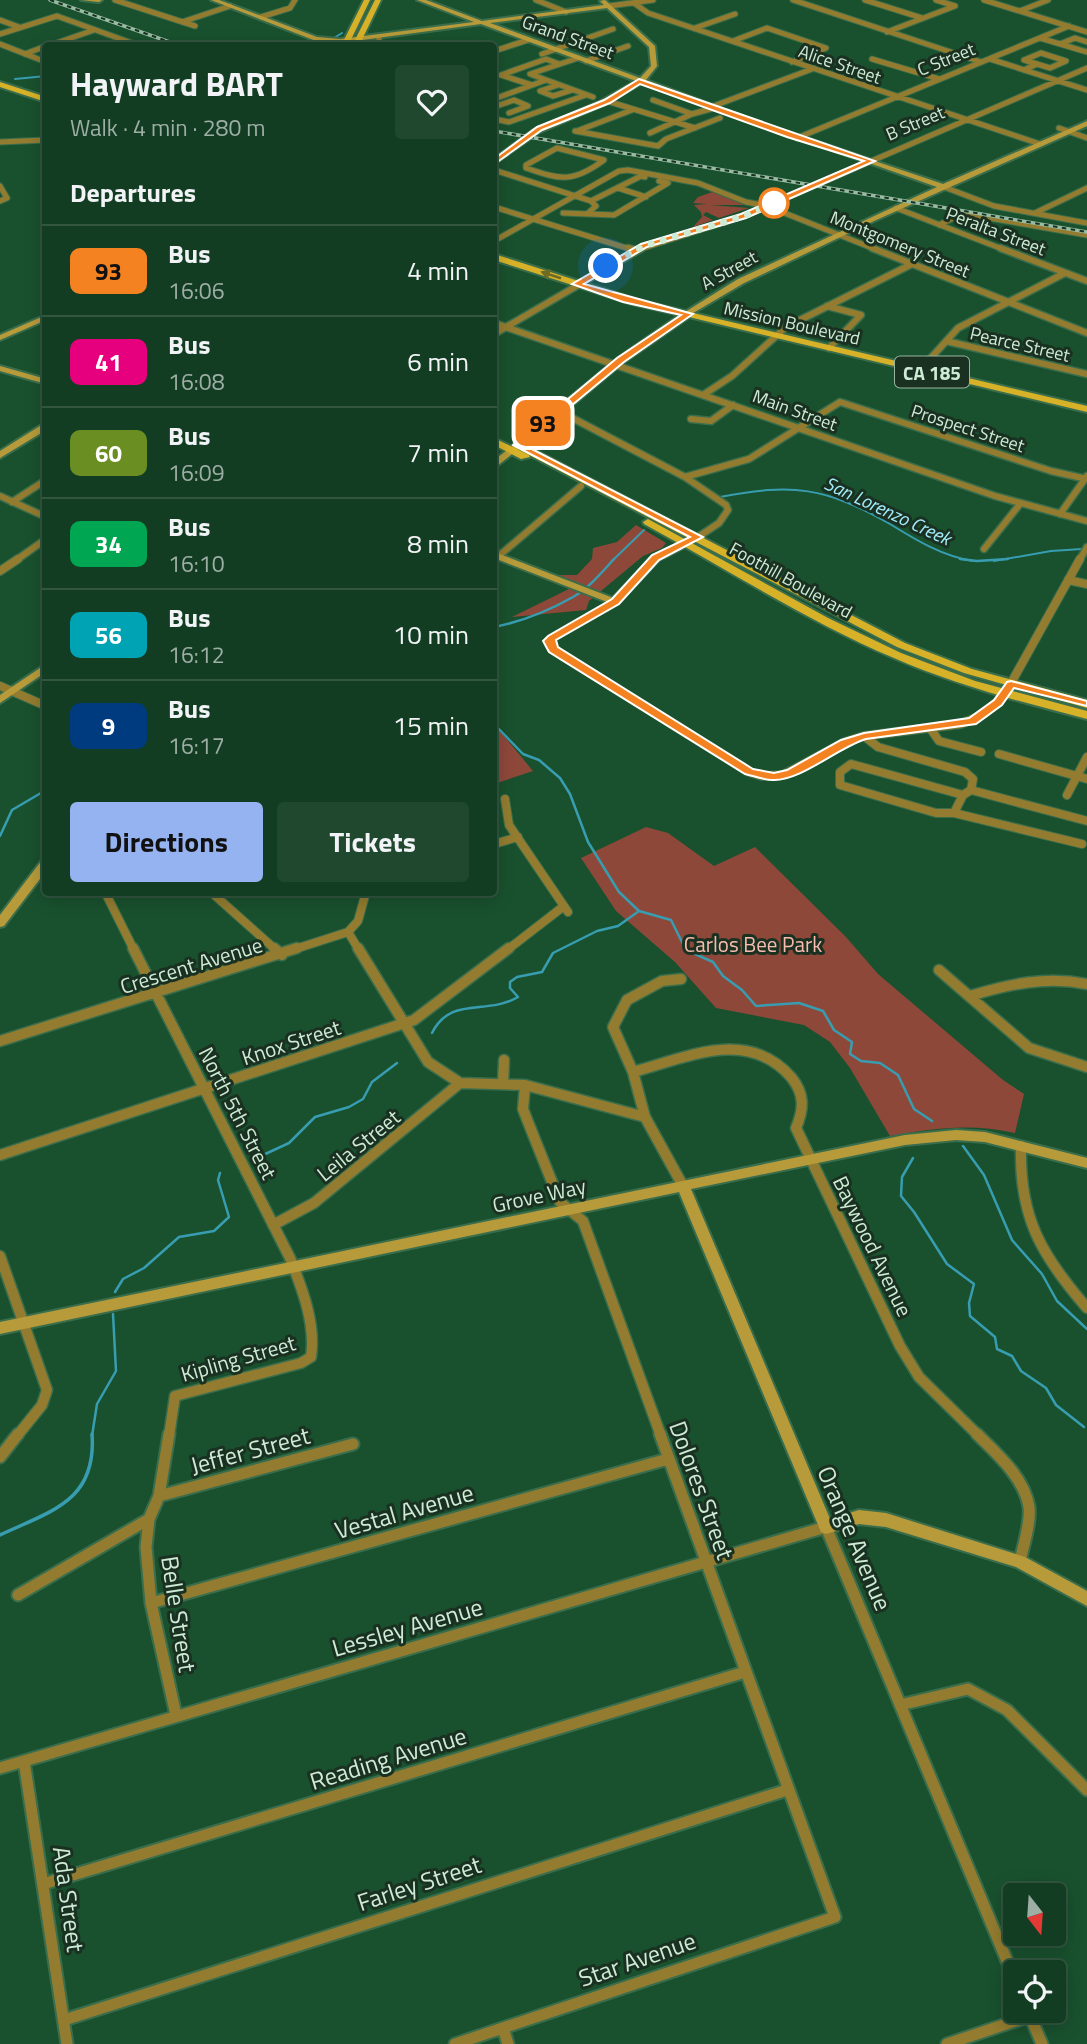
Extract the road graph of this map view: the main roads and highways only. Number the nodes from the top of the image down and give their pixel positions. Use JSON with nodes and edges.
{"nodes":[{"id":1,"x":99,"y":0,"type":"edge"},
{"id":2,"x":214,"y":0,"type":"edge"},
{"id":3,"x":367,"y":0,"type":"edge"},
{"id":4,"x":389,"y":0,"type":"edge"},
{"id":5,"x":419,"y":0,"type":"edge"},
{"id":6,"x":593,"y":0,"type":"edge"},
{"id":7,"x":87,"y":1,"type":"edge"},
{"id":8,"x":377,"y":2,"type":"edge"},
{"id":9,"x":604,"y":4,"type":"edge"},
{"id":10,"x":482,"y":23,"type":"junction"},
{"id":11,"x":319,"y":42,"type":"edge"},
{"id":12,"x":346,"y":42,"type":"edge"},
{"id":13,"x":357,"y":42,"type":"edge"},
{"id":14,"x":639,"y":81,"type":"junction"},
{"id":15,"x":0,"y":84,"type":"edge"},
{"id":16,"x":0,"y":90,"type":"edge"},
{"id":17,"x":42,"y":99,"type":"edge"},
{"id":18,"x":42,"y":106,"type":"edge"},
{"id":19,"x":1087,"y":116,"type":"edge"},
{"id":20,"x":1087,"y":122,"type":"edge"},
{"id":21,"x":497,"y":160,"type":"edge"},
{"id":22,"x":871,"y":161,"type":"joint"},
{"id":23,"x":973,"y":174,"type":"junction"},
{"id":24,"x":944,"y":187,"type":"junction"},
{"id":25,"x":896,"y":208,"type":"joint"},
{"id":26,"x":839,"y":235,"type":"joint"},
{"id":27,"x":497,"y":258,"type":"edge"},
{"id":28,"x":688,"y":314,"type":"junction"},
{"id":29,"x":42,"y":319,"type":"edge"},
{"id":30,"x":0,"y":338,"type":"edge"},
{"id":31,"x":0,"y":368,"type":"edge"},
{"id":32,"x":42,"y":381,"type":"edge"},
{"id":33,"x":1087,"y":409,"type":"edge"},
{"id":34,"x":42,"y":428,"type":"edge"},
{"id":35,"x":497,"y":434,"type":"edge"},
{"id":36,"x":497,"y":441,"type":"edge"},
{"id":37,"x":519,"y":444,"type":"junction"},
{"id":38,"x":2,"y":452,"type":"edge"},
{"id":39,"x":497,"y":462,"type":"edge"},
{"id":40,"x":692,"y":540,"type":"junction"},
{"id":41,"x":497,"y":558,"type":"edge"},
{"id":42,"x":42,"y":670,"type":"edge"},
{"id":43,"x":1008,"y":689,"type":"junction"},
{"id":44,"x":0,"y":699,"type":"edge"},
{"id":45,"x":1087,"y":704,"type":"edge"},
{"id":46,"x":1087,"y":715,"type":"edge"},
{"id":47,"x":42,"y":868,"type":"edge"},
{"id":48,"x":0,"y":922,"type":"edge"},
{"id":49,"x":1087,"y":1163,"type":"edge"},
{"id":50,"x":683,"y":1186,"type":"junction"},
{"id":51,"x":0,"y":1328,"type":"edge"},
{"id":52,"x":1087,"y":1599,"type":"edge"}],
"edges":[{"from":1,"to":7,"type":"main road"},
{"from":2,"to":11,"type":"main road"},
{"from":3,"to":12,"type":"main road"},
{"from":4,"to":8,"type":"main road"},
{"from":5,"to":10,"type":"main road","name":"Grand Street"},
{"from":6,"to":9,"type":"main road"},
{"from":8,"to":13,"type":"main road"},
{"from":9,"to":10,"type":"main road"},
{"from":9,"to":14,"type":"main road"},
{"from":10,"to":13,"type":"main road"},
{"from":10,"to":14,"type":"main road","name":"Grand Street"},
{"from":14,"to":21,"type":"main road"},
{"from":14,"to":22,"type":"main road","name":"Grand Street"},
{"from":15,"to":17,"type":"main road"},
{"from":16,"to":18,"type":"main road"},
{"from":19,"to":23,"type":"main road","name":"A Street"},
{"from":20,"to":23,"type":"main road","name":"A Street"},
{"from":22,"to":24,"type":"main road","name":"Grand Street"},
{"from":23,"to":24,"type":"main road","name":"A Street"},
{"from":24,"to":25,"type":"main road","name":"A Street"},
{"from":25,"to":26,"type":"main road","name":"A Street"},
{"from":26,"to":28,"type":"main road","name":"A Street"},
{"from":28,"to":27,"type":"main road","name":"Mission Boulevard","one_way":true},
{"from":28,"to":33,"type":"main road","name":"Mission Boulevard","number":"CA 185"},
{"from":28,"to":37,"type":"main road","name":"A Street"},
{"from":29,"to":30,"type":"main road"},
{"from":31,"to":32,"type":"main road"},
{"from":34,"to":38,"type":"main road"},
{"from":35,"to":37,"type":"main road"},
{"from":36,"to":37,"type":"main road","name":"Foothill Boulevard"},
{"from":37,"to":39,"type":"main road","name":"A Street"},
{"from":37,"to":40,"type":"main road","name":"Foothill Boulevard"},
{"from":37,"to":40,"type":"main road","name":"Foothill Boulevard"},
{"from":40,"to":41,"type":"main road"},
{"from":40,"to":43,"type":"main road","name":"Foothill Boulevard"},
{"from":42,"to":44,"type":"main road"},
{"from":43,"to":45,"type":"main road","name":"Foothill Boulevard"},
{"from":43,"to":46,"type":"main road","name":"Foothill Boulevard"},
{"from":47,"to":48,"type":"main road"},
{"from":49,"to":50,"type":"main road","name":"Grove Way"},
{"from":50,"to":51,"type":"main road","name":"Grove Way"},
{"from":50,"to":52,"type":"main road","name":"Orange Avenue"}]}
